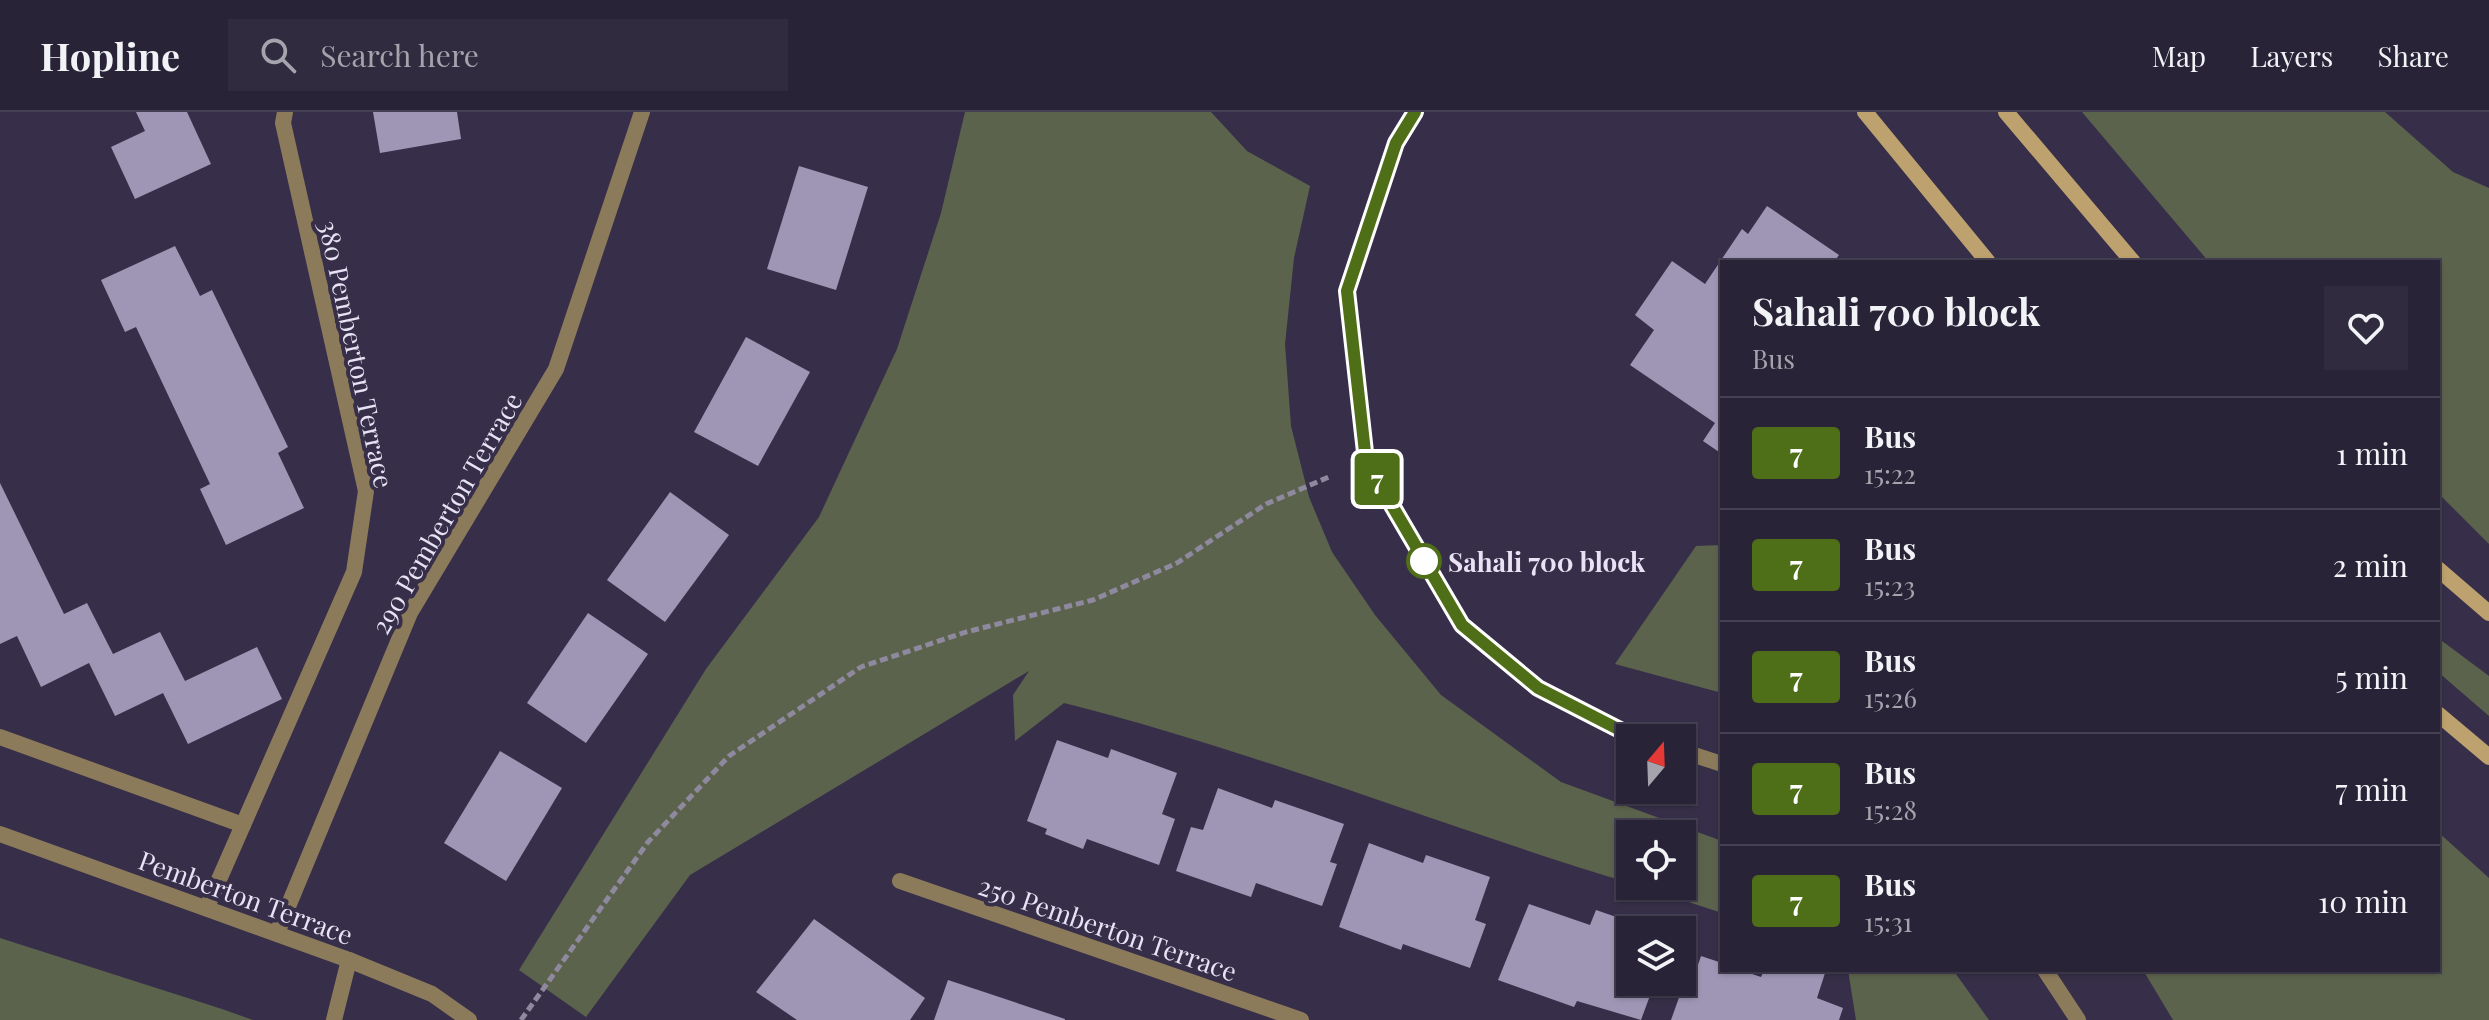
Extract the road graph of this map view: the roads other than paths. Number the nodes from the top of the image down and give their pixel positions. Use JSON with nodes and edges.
{"nodes":[{"id":1,"x":285,"y":112,"type":"edge"},
{"id":2,"x":642,"y":112,"type":"edge"},
{"id":3,"x":1415,"y":112,"type":"edge"},
{"id":4,"x":1865,"y":112,"type":"edge"},
{"id":5,"x":2006,"y":112,"type":"edge"},
{"id":6,"x":1986,"y":260,"type":"edge"},
{"id":7,"x":2131,"y":260,"type":"edge"},
{"id":8,"x":2440,"y":571,"type":"edge"},
{"id":9,"x":2489,"y":613,"type":"edge"},
{"id":10,"x":2440,"y":716,"type":"edge"},
{"id":11,"x":1616,"y":728,"type":"edge"},
{"id":12,"x":0,"y":737,"type":"edge"},
{"id":13,"x":1696,"y":756,"type":"edge"},
{"id":14,"x":2489,"y":757,"type":"edge"},
{"id":15,"x":1720,"y":763,"type":"edge"},
{"id":16,"x":243,"y":825,"type":"junction"},
{"id":17,"x":0,"y":834,"type":"edge"},
{"id":18,"x":900,"y":881,"type":"dead end"},
{"id":19,"x":207,"y":907,"type":"junction"},
{"id":20,"x":277,"y":933,"type":"junction"},
{"id":21,"x":349,"y":960,"type":"junction"},
{"id":22,"x":2046,"y":972,"type":"edge"},
{"id":23,"x":334,"y":1020,"type":"edge"},
{"id":24,"x":469,"y":1020,"type":"edge"},
{"id":25,"x":1301,"y":1020,"type":"edge"},
{"id":26,"x":2078,"y":1020,"type":"edge"}],
"edges":[{"from":1,"to":16,"type":"street","name":"380 Pemberton Terrace"},
{"from":2,"to":20,"type":"street","name":"290 Pemberton Terrace"},
{"from":3,"to":11,"type":"street"},
{"from":4,"to":6,"type":"main road"},
{"from":5,"to":7,"type":"main road"},
{"from":8,"to":9,"type":"main road"},
{"from":10,"to":14,"type":"main road"},
{"from":12,"to":16,"type":"street"},
{"from":13,"to":15,"type":"street"},
{"from":16,"to":19,"type":"street","name":"380 Pemberton Terrace"},
{"from":17,"to":19,"type":"street","name":"Pemberton Terrace"},
{"from":18,"to":25,"type":"street","name":"250 Pemberton Terrace"},
{"from":19,"to":20,"type":"street","name":"Pemberton Terrace"},
{"from":20,"to":21,"type":"street","name":"Pemberton Terrace"},
{"from":21,"to":23,"type":"street"},
{"from":21,"to":24,"type":"street","name":"Pemberton Terrace"},
{"from":22,"to":26,"type":"street"}]}
